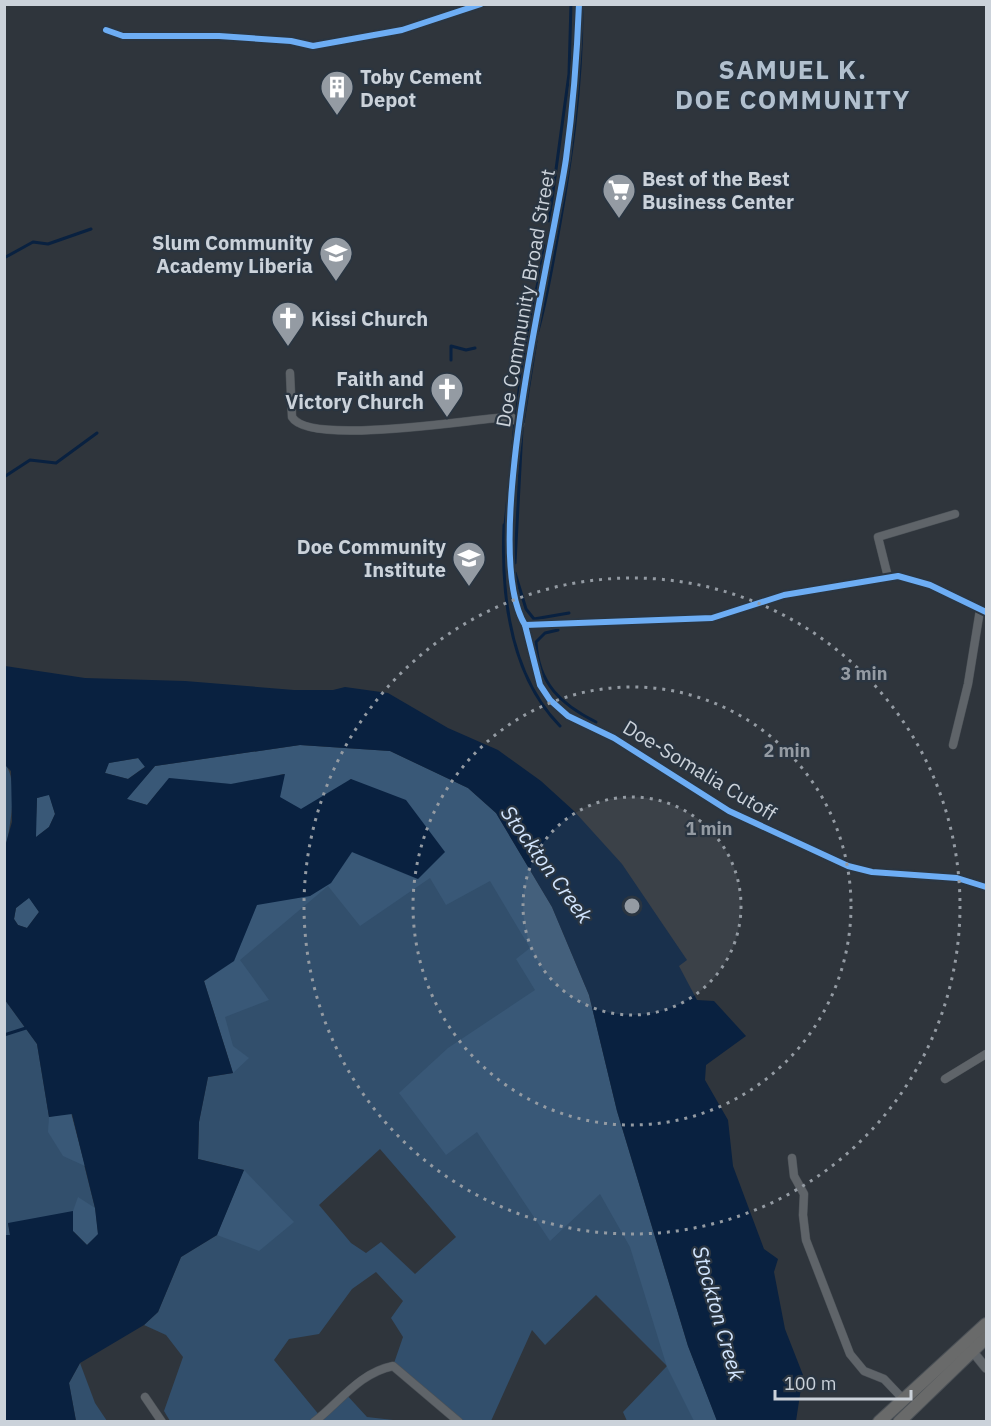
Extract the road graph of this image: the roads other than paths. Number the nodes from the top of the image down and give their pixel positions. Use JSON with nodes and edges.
{"nodes":[{"id":1,"x":481,"y":4,"type":"edge"},
{"id":2,"x":579,"y":4,"type":"edge"},
{"id":3,"x":106,"y":30,"type":"dead end"},
{"id":4,"x":290,"y":373,"type":"dead end"},
{"id":5,"x":520,"y":424,"type":"junction"},
{"id":6,"x":955,"y":514,"type":"dead end"},
{"id":7,"x":888,"y":577,"type":"junction"},
{"id":8,"x":983,"y":611,"type":"edge"},
{"id":9,"x":525,"y":625,"type":"junction"},
{"id":10,"x":953,"y":745,"type":"dead end"},
{"id":11,"x":987,"y":887,"type":"edge"},
{"id":12,"x":987,"y":1054,"type":"edge"},
{"id":13,"x":945,"y":1079,"type":"dead end"},
{"id":14,"x":792,"y":1158,"type":"dead end"},
{"id":15,"x":987,"y":1323,"type":"edge"},
{"id":16,"x":987,"y":1338,"type":"edge"},
{"id":17,"x":969,"y":1347,"type":"junction"},
{"id":18,"x":987,"y":1368,"type":"edge"},
{"id":19,"x":145,"y":1397,"type":"dead end"},
{"id":20,"x":904,"y":1400,"type":"junction"},
{"id":21,"x":162,"y":1422,"type":"edge"},
{"id":22,"x":314,"y":1422,"type":"edge"},
{"id":23,"x":459,"y":1422,"type":"edge"},
{"id":24,"x":879,"y":1422,"type":"edge"},
{"id":25,"x":899,"y":1422,"type":"edge"}],
"edges":[{"from":1,"to":3,"type":"street"},
{"from":2,"to":5,"type":"street","name":"Doe Community Broad Street"},
{"from":4,"to":5,"type":"street"},
{"from":5,"to":9,"type":"street","name":"Doe Community Broad Street"},
{"from":6,"to":7,"type":"street"},
{"from":7,"to":8,"type":"street"},
{"from":7,"to":9,"type":"street"},
{"from":8,"to":10,"type":"street"},
{"from":9,"to":11,"type":"street","name":"Doe-Somalia Cutoff"},
{"from":12,"to":13,"type":"street"},
{"from":14,"to":20,"type":"street"},
{"from":15,"to":17,"type":"main road"},
{"from":16,"to":17,"type":"main road"},
{"from":17,"to":18,"type":"street"},
{"from":17,"to":20,"type":"main road"},
{"from":17,"to":25,"type":"main road"},
{"from":19,"to":21,"type":"street"},
{"from":20,"to":24,"type":"main road"},
{"from":22,"to":23,"type":"street"}]}
